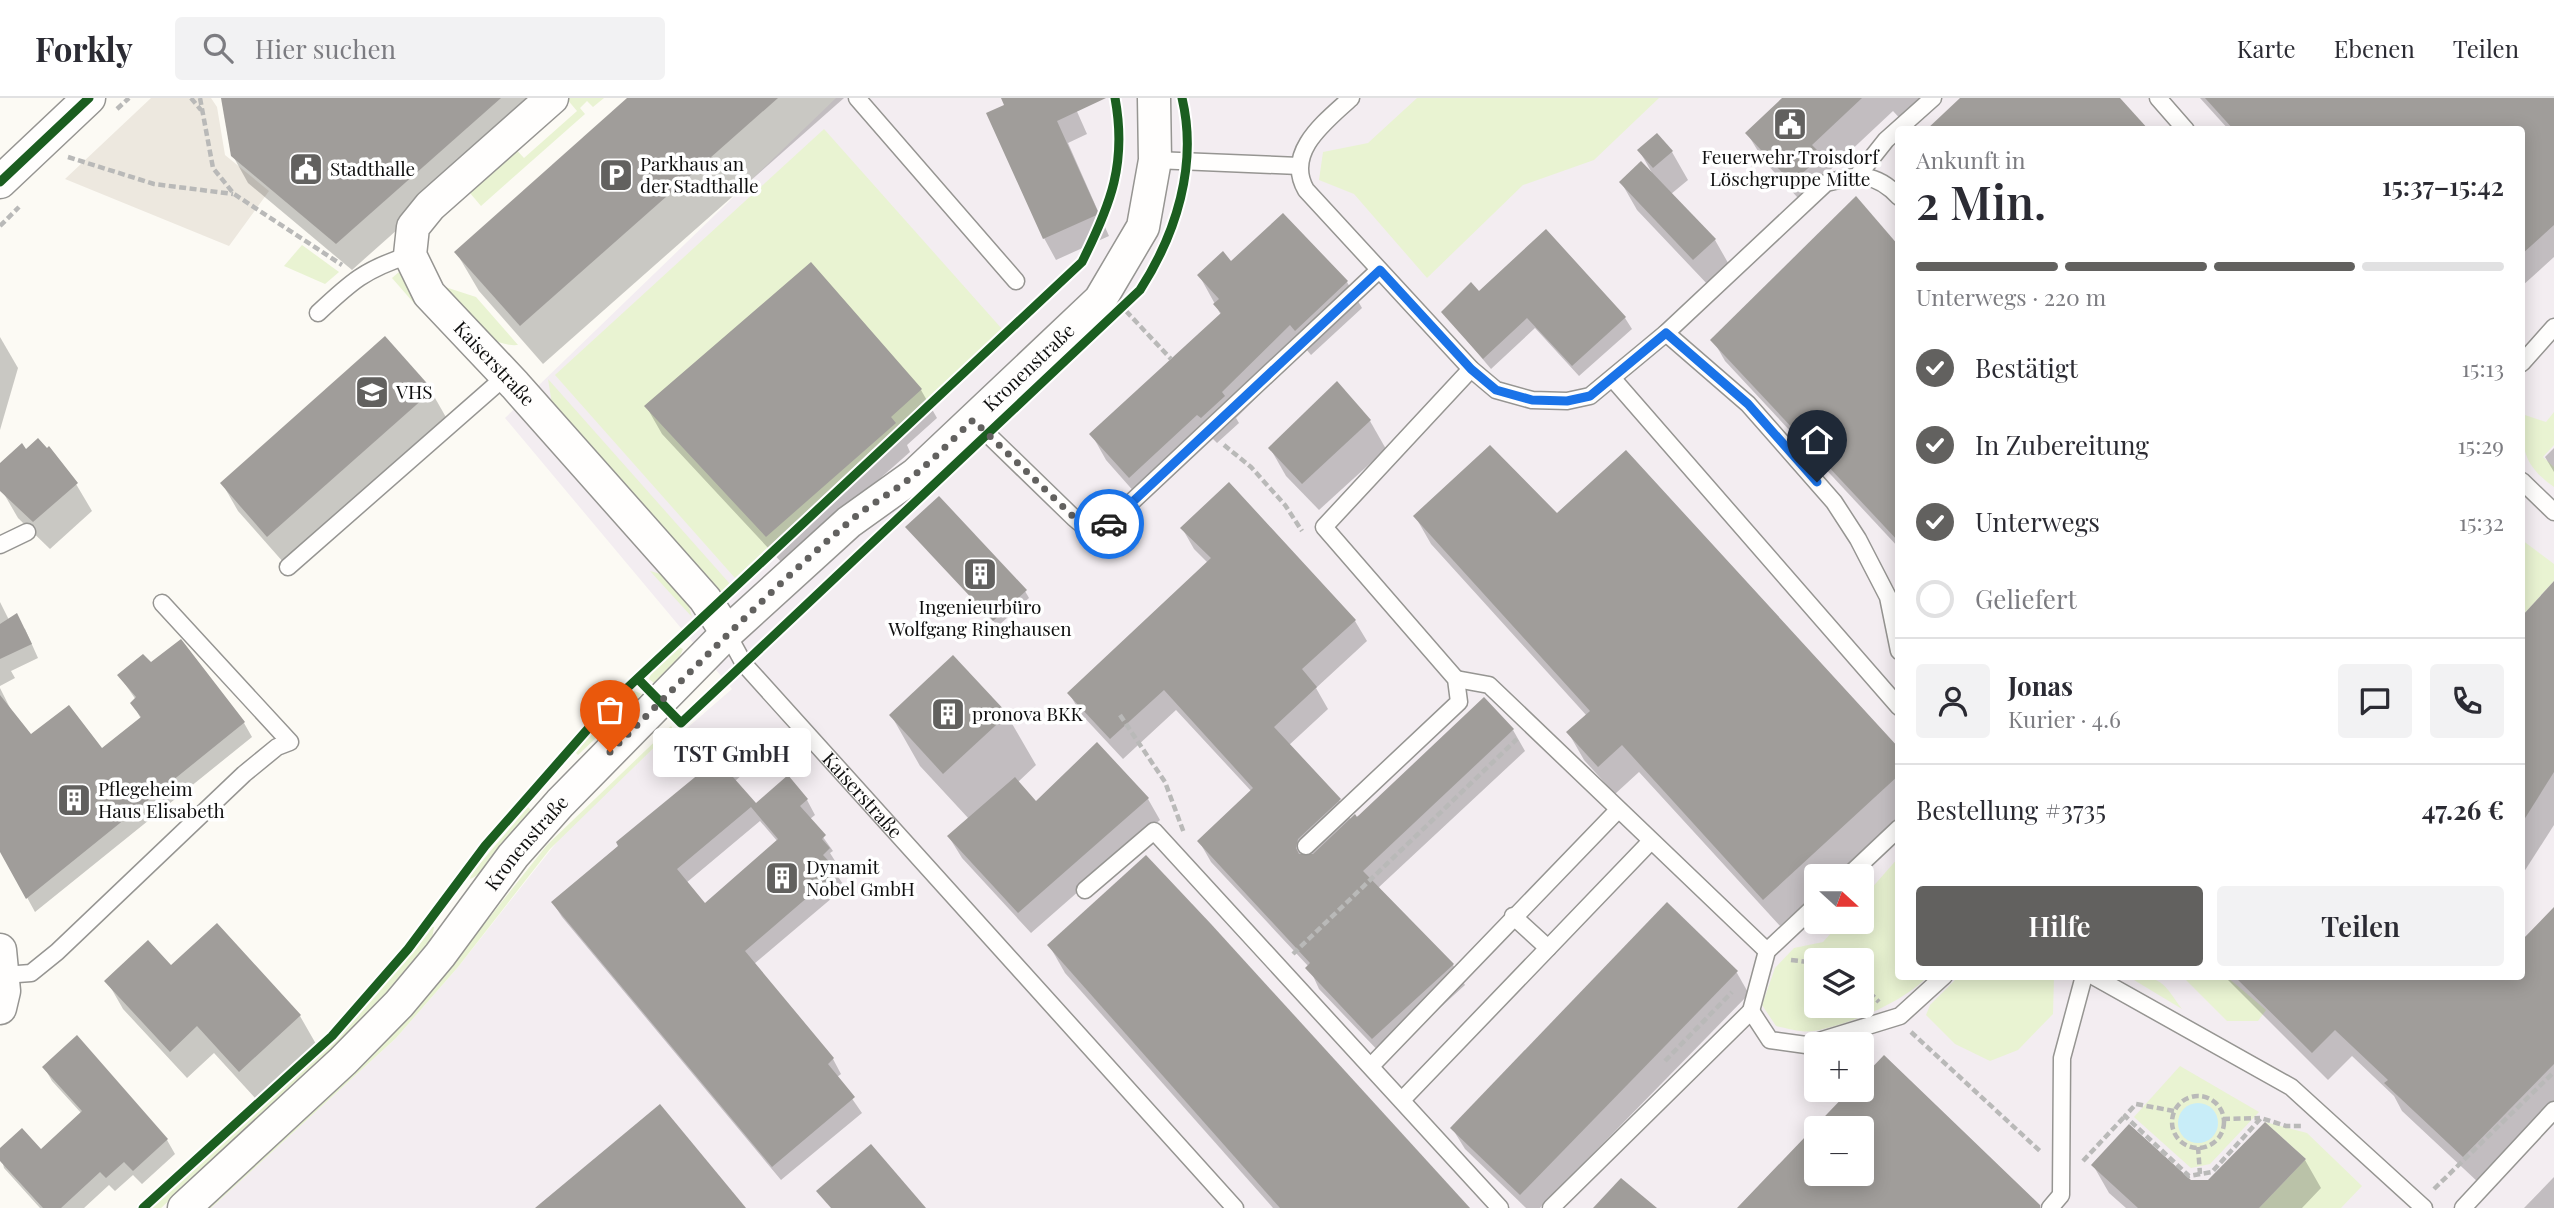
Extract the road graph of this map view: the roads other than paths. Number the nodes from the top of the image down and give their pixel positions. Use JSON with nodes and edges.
{"nodes":[{"id":1,"x":89,"y":98,"type":"edge"},
{"id":2,"x":552,"y":98,"type":"edge"},
{"id":3,"x":857,"y":98,"type":"edge"},
{"id":4,"x":1154,"y":98,"type":"edge"},
{"id":5,"x":1351,"y":98,"type":"edge"},
{"id":6,"x":1933,"y":98,"type":"edge"},
{"id":7,"x":2158,"y":98,"type":"edge"},
{"id":8,"x":1902,"y":126,"type":"edge"},
{"id":9,"x":2182,"y":126,"type":"edge"},
{"id":10,"x":1895,"y":132,"type":"edge"},
{"id":11,"x":1155,"y":160,"type":"junction"},
{"id":12,"x":1299,"y":166,"type":"junction"},
{"id":13,"x":1859,"y":174,"type":"junction"},
{"id":14,"x":0,"y":182,"type":"edge"},
{"id":15,"x":1895,"y":193,"type":"edge"},
{"id":16,"x":414,"y":266,"type":"junction"},
{"id":17,"x":1380,"y":270,"type":"junction"},
{"id":18,"x":1016,"y":281,"type":"dead end"},
{"id":19,"x":318,"y":313,"type":"dead end"},
{"id":20,"x":2554,"y":327,"type":"edge"},
{"id":21,"x":1666,"y":333,"type":"junction"},
{"id":22,"x":2525,"y":360,"type":"edge"},
{"id":23,"x":1471,"y":369,"type":"junction"},
{"id":24,"x":506,"y":376,"type":"junction"},
{"id":25,"x":1612,"y":379,"type":"junction"},
{"id":26,"x":973,"y":420,"type":"junction"},
{"id":27,"x":2525,"y":484,"type":"edge"},
{"id":28,"x":2554,"y":512,"type":"edge"},
{"id":29,"x":27,"y":532,"type":"dead end"},
{"id":30,"x":0,"y":545,"type":"edge"},
{"id":31,"x":288,"y":567,"type":"dead end"},
{"id":32,"x":162,"y":603,"type":"dead end"},
{"id":33,"x":1895,"y":631,"type":"edge"},
{"id":34,"x":727,"y":633,"type":"junction"},
{"id":35,"x":1456,"y":679,"type":"junction"},
{"id":36,"x":1895,"y":702,"type":"edge"},
{"id":37,"x":1618,"y":810,"type":"junction"},
{"id":38,"x":1895,"y":832,"type":"edge"},
{"id":39,"x":1651,"y":841,"type":"junction"},
{"id":40,"x":1306,"y":846,"type":"dead end"},
{"id":41,"x":1861,"y":864,"type":"edge"},
{"id":42,"x":1085,"y":890,"type":"dead end"},
{"id":43,"x":1513,"y":916,"type":"junction"},
{"id":44,"x":1804,"y":916,"type":"edge"},
{"id":45,"x":1548,"y":948,"type":"junction"},
{"id":46,"x":1767,"y":951,"type":"junction"},
{"id":47,"x":2,"y":962,"type":"edge"},
{"id":48,"x":1939,"y":980,"type":"edge"},
{"id":49,"x":2083,"y":980,"type":"edge"},
{"id":50,"x":2100,"y":980,"type":"edge"},
{"id":51,"x":0,"y":1008,"type":"edge"},
{"id":52,"x":1751,"y":1011,"type":"junction"},
{"id":53,"x":1371,"y":1066,"type":"junction"},
{"id":54,"x":1402,"y":1100,"type":"junction"},
{"id":55,"x":2554,"y":1110,"type":"edge"},
{"id":56,"x":2421,"y":1205,"type":"edge"},
{"id":57,"x":184,"y":1208,"type":"edge"},
{"id":58,"x":1235,"y":1208,"type":"edge"},
{"id":59,"x":1500,"y":1208,"type":"edge"},
{"id":60,"x":1551,"y":1208,"type":"edge"},
{"id":61,"x":2050,"y":1208,"type":"edge"},
{"id":62,"x":2463,"y":1208,"type":"edge"}],
"edges":[{"from":1,"to":14,"type":"street"},
{"from":2,"to":16,"type":"street"},
{"from":3,"to":18,"type":"lane"},
{"from":4,"to":11,"type":"street","name":"Kronenstraße"},
{"from":5,"to":12,"type":"lane"},
{"from":6,"to":8,"type":"lane"},
{"from":7,"to":9,"type":"lane"},
{"from":10,"to":13,"type":"lane"},
{"from":11,"to":12,"type":"lane"},
{"from":11,"to":26,"type":"street","name":"Kronenstraße"},
{"from":12,"to":17,"type":"lane"},
{"from":13,"to":15,"type":"lane"},
{"from":13,"to":21,"type":"lane"},
{"from":16,"to":19,"type":"lane"},
{"from":16,"to":24,"type":"street","name":"Kaiserstraße"},
{"from":17,"to":23,"type":"lane"},
{"from":17,"to":26,"type":"lane"},
{"from":20,"to":22,"type":"lane"},
{"from":21,"to":25,"type":"lane"},
{"from":21,"to":33,"type":"lane"},
{"from":23,"to":25,"type":"lane"},
{"from":23,"to":35,"type":"lane"},
{"from":24,"to":31,"type":"lane"},
{"from":24,"to":34,"type":"street","name":"Kaiserstraße"},
{"from":25,"to":36,"type":"lane"},
{"from":26,"to":34,"type":"street","name":"Kronenstraße"},
{"from":27,"to":28,"type":"lane"},
{"from":29,"to":30,"type":"lane"},
{"from":32,"to":47,"type":"lane"},
{"from":34,"to":57,"type":"street","name":"Kronenstraße"},
{"from":34,"to":58,"type":"lane","name":"Kaiserstraße"},
{"from":35,"to":37,"type":"lane"},
{"from":35,"to":40,"type":"lane"},
{"from":37,"to":39,"type":"lane"},
{"from":37,"to":43,"type":"lane"},
{"from":38,"to":41,"type":"lane"},
{"from":39,"to":45,"type":"lane"},
{"from":39,"to":46,"type":"lane"},
{"from":42,"to":53,"type":"lane"},
{"from":43,"to":45,"type":"lane"},
{"from":43,"to":53,"type":"lane"},
{"from":44,"to":46,"type":"lane"},
{"from":45,"to":54,"type":"lane"},
{"from":46,"to":52,"type":"lane"},
{"from":47,"to":51,"type":"street"},
{"from":48,"to":52,"type":"lane"},
{"from":49,"to":61,"type":"lane"},
{"from":50,"to":56,"type":"lane"},
{"from":52,"to":60,"type":"lane"},
{"from":53,"to":54,"type":"lane"},
{"from":54,"to":59,"type":"lane"},
{"from":55,"to":62,"type":"lane"}]}
